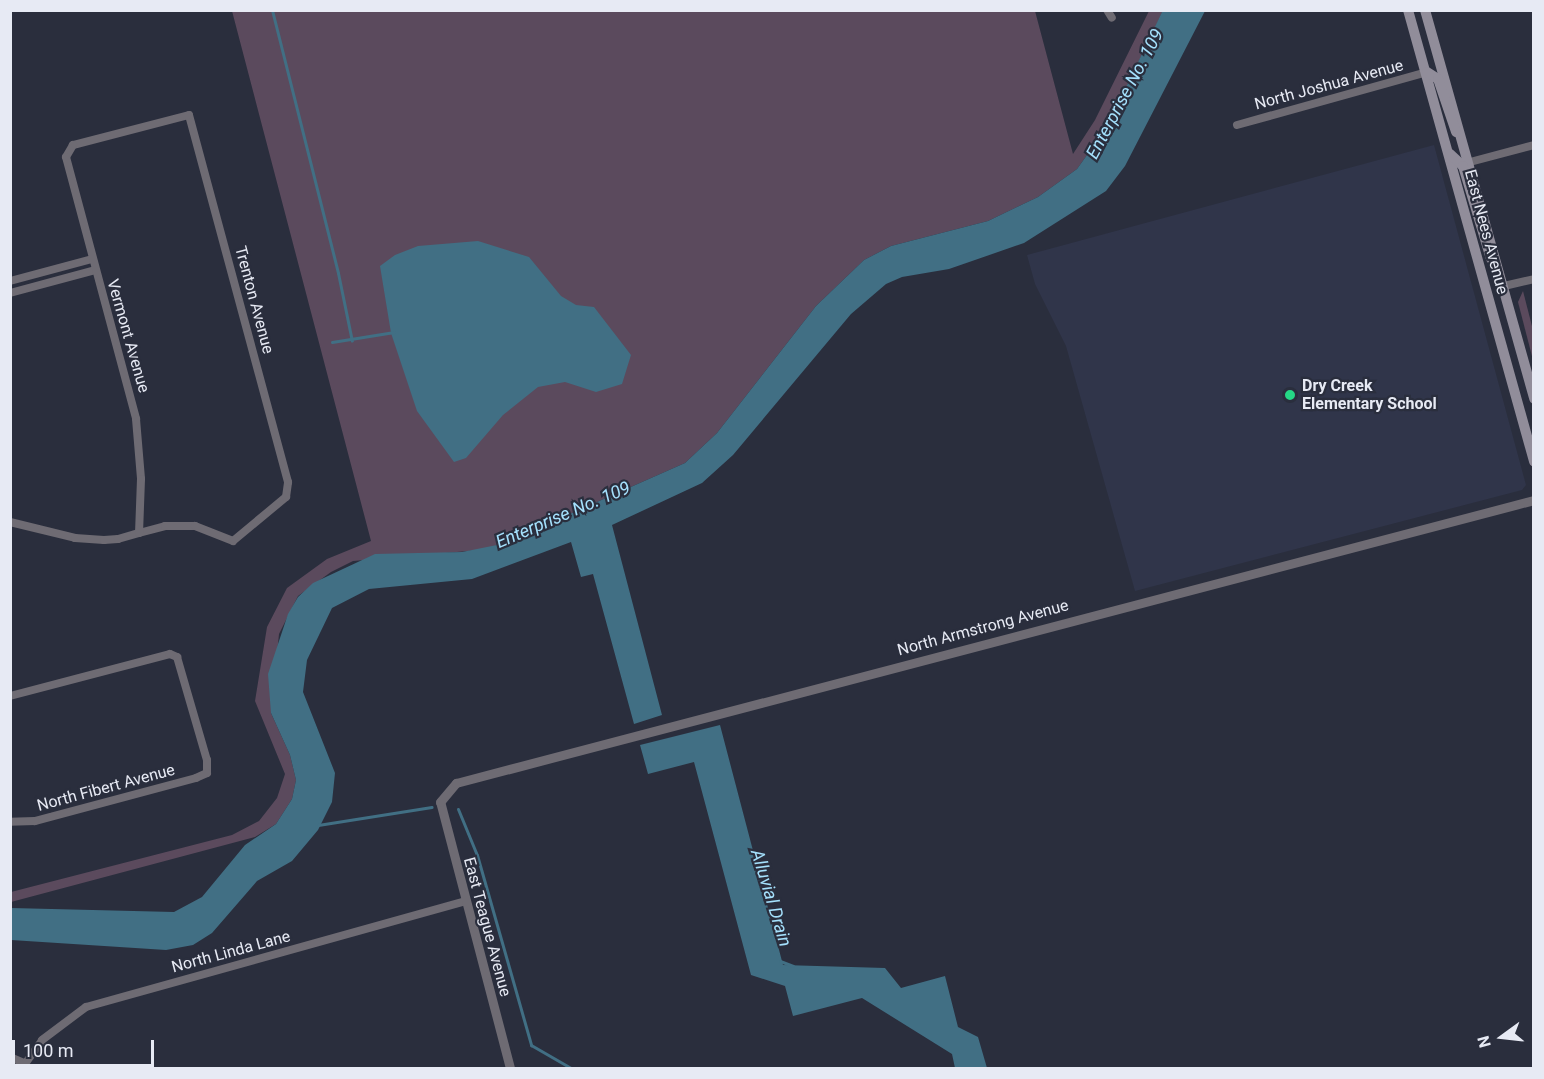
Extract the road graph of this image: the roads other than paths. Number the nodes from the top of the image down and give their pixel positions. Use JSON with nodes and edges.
{"nodes":[{"id":1,"x":1408,"y":10,"type":"edge"},
{"id":2,"x":1425,"y":10,"type":"edge"},
{"id":3,"x":1428,"y":72,"type":"junction"},
{"id":4,"x":189,"y":115,"type":"joint"},
{"id":5,"x":1237,"y":124,"type":"dead end"},
{"id":6,"x":1533,"y":145,"type":"edge"},
{"id":7,"x":1450,"y":153,"type":"junction"},
{"id":8,"x":1470,"y":162,"type":"junction"},
{"id":9,"x":92,"y":259,"type":"junction"},
{"id":10,"x":95,"y":270,"type":"junction"},
{"id":11,"x":1533,"y":279,"type":"edge"},
{"id":12,"x":10,"y":281,"type":"edge"},
{"id":13,"x":1504,"y":286,"type":"junction"},
{"id":14,"x":10,"y":293,"type":"edge"},
{"id":15,"x":1533,"y":399,"type":"edge"},
{"id":16,"x":1533,"y":462,"type":"edge"},
{"id":17,"x":1533,"y":500,"type":"edge"},
{"id":18,"x":10,"y":522,"type":"edge"},
{"id":19,"x":139,"y":533,"type":"junction"},
{"id":20,"x":10,"y":696,"type":"edge"},
{"id":21,"x":445,"y":793,"type":"joint"},
{"id":22,"x":10,"y":822,"type":"edge"},
{"id":23,"x":465,"y":901,"type":"junction"},
{"id":24,"x":10,"y":1057,"type":"edge"},
{"id":25,"x":23,"y":1066,"type":"edge"},
{"id":26,"x":510,"y":1068,"type":"edge"}],
"edges":[{"from":1,"to":3,"type":"main road","name":"East Nees Avenue"},
{"from":2,"to":8,"type":"main road","name":"East Nees Avenue"},
{"from":3,"to":5,"type":"street","name":"North Joshua Avenue"},
{"from":3,"to":7,"type":"main road","name":"East Nees Avenue"},
{"from":3,"to":8,"type":"main road"},
{"from":4,"to":9,"type":"street","name":"Vermont Avenue"},
{"from":4,"to":19,"type":"street","name":"Trenton Avenue"},
{"from":6,"to":8,"type":"street"},
{"from":7,"to":13,"type":"main road"},
{"from":7,"to":16,"type":"main road","name":"East Nees Avenue"},
{"from":8,"to":13,"type":"main road","name":"East Nees Avenue"},
{"from":9,"to":10,"type":"street","name":"Vermont Avenue"},
{"from":9,"to":12,"type":"street"},
{"from":10,"to":14,"type":"street"},
{"from":10,"to":19,"type":"street","name":"Vermont Avenue"},
{"from":11,"to":13,"type":"street"},
{"from":13,"to":15,"type":"main road","name":"East Nees Avenue"},
{"from":17,"to":21,"type":"street","name":"North Armstrong Avenue"},
{"from":18,"to":19,"type":"street"},
{"from":20,"to":22,"type":"street","name":"North Fibert Avenue"},
{"from":21,"to":23,"type":"street","name":"East Teague Avenue"},
{"from":23,"to":25,"type":"street","name":"North Linda Lane"},
{"from":23,"to":26,"type":"street","name":"East Teague Avenue"},
{"from":24,"to":25,"type":"street"}]}
